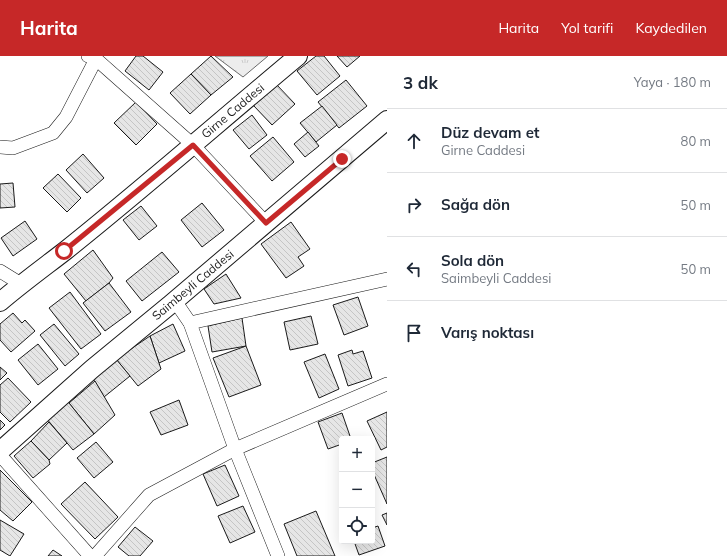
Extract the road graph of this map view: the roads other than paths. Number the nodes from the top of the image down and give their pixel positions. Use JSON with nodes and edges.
{"nodes":[{"id":1,"x":298,"y":56,"type":"edge"},
{"id":2,"x":92,"y":58,"type":"edge"},
{"id":3,"x":387,"y":120,"type":"edge"},
{"id":4,"x":193,"y":145,"type":"junction"},
{"id":5,"x":0,"y":147,"type":"edge"},
{"id":6,"x":266,"y":223,"type":"junction"},
{"id":7,"x":0,"y":272,"type":"edge"},
{"id":8,"x":387,"y":279,"type":"edge"},
{"id":9,"x":21,"y":284,"type":"junction"},
{"id":10,"x":175,"y":301,"type":"junction"},
{"id":11,"x":0,"y":302,"type":"edge"},
{"id":12,"x":190,"y":323,"type":"junction"},
{"id":13,"x":387,"y":384,"type":"edge"},
{"id":14,"x":235,"y":448,"type":"junction"},
{"id":15,"x":0,"y":451,"type":"edge"},
{"id":16,"x":0,"y":455,"type":"edge"},
{"id":17,"x":90,"y":556,"type":"edge"},
{"id":18,"x":95,"y":556,"type":"edge"},
{"id":19,"x":278,"y":556,"type":"edge"}],
"edges":[{"from":1,"to":4,"type":"street","name":"Girne Caddesi"},
{"from":2,"to":4,"type":"street"},
{"from":2,"to":5,"type":"street"},
{"from":3,"to":6,"type":"street","name":"Saimbeyli Caddesi"},
{"from":4,"to":6,"type":"street"},
{"from":4,"to":9,"type":"street","name":"Girne Caddesi"},
{"from":6,"to":10,"type":"street","name":"Saimbeyli Caddesi"},
{"from":7,"to":9,"type":"street"},
{"from":8,"to":12,"type":"street"},
{"from":9,"to":11,"type":"street","name":"Girne Caddesi"},
{"from":10,"to":12,"type":"street"},
{"from":10,"to":15,"type":"street","name":"Saimbeyli Caddesi"},
{"from":12,"to":14,"type":"street"},
{"from":13,"to":14,"type":"street"},
{"from":14,"to":18,"type":"street"},
{"from":14,"to":19,"type":"street"},
{"from":16,"to":17,"type":"street"}]}
